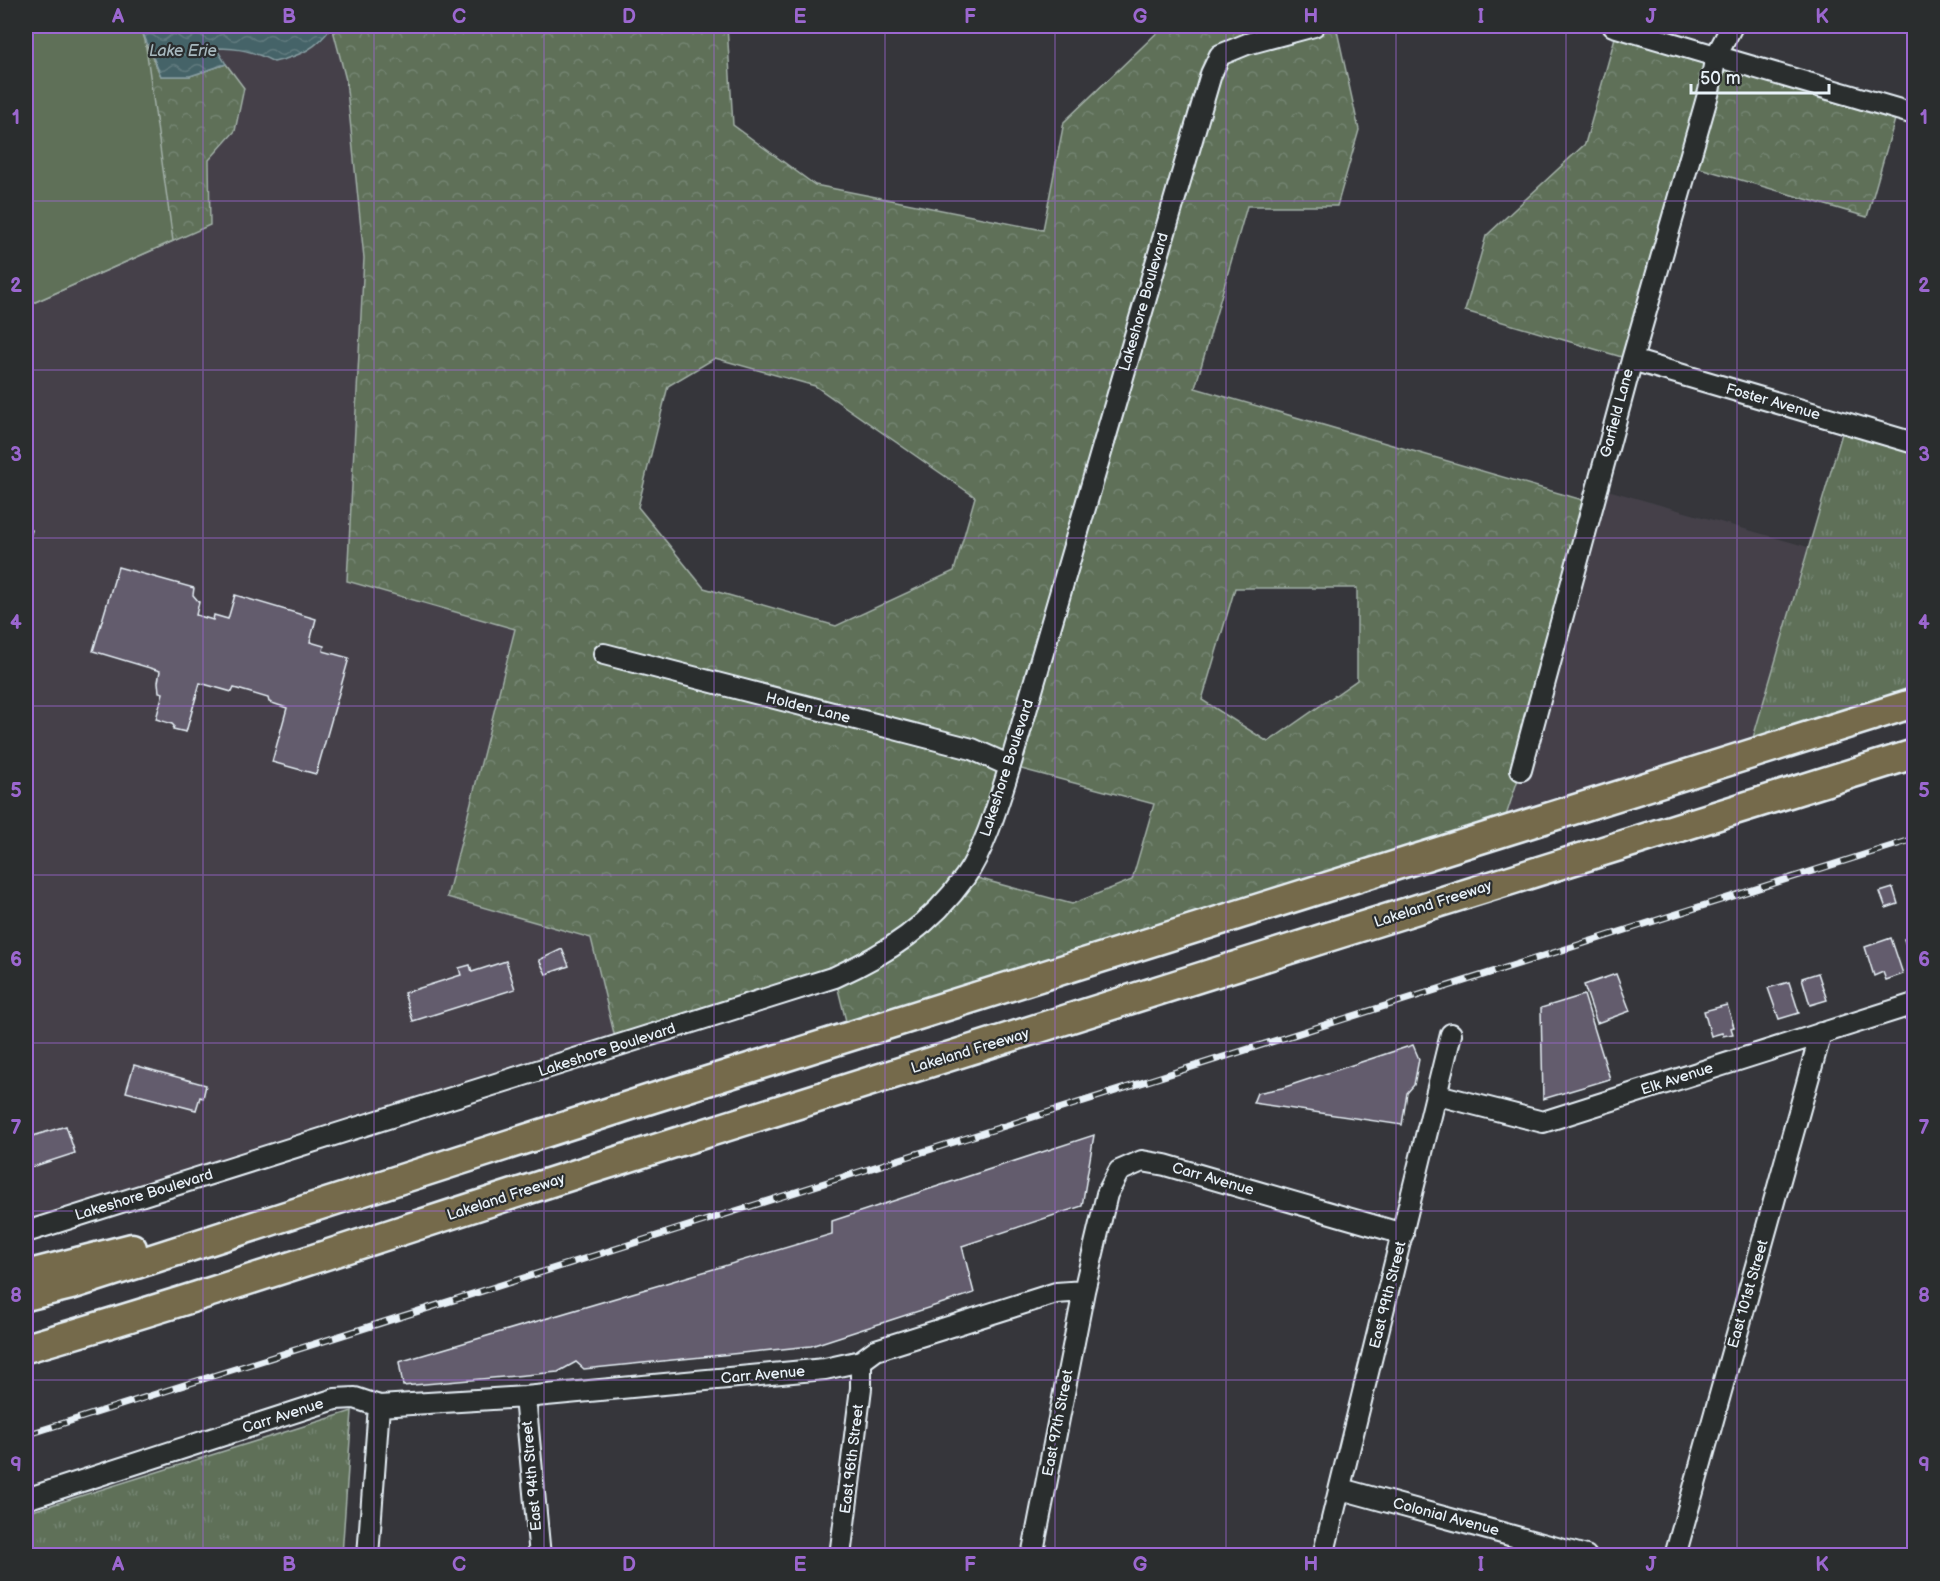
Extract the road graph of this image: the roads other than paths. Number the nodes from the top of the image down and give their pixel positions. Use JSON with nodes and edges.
{"nodes":[{"id":1,"x":1314,"y":26,"type":"edge"},
{"id":2,"x":1613,"y":26,"type":"edge"},
{"id":3,"x":1732,"y":26,"type":"edge"},
{"id":4,"x":1716,"y":56,"type":"junction"},
{"id":5,"x":1914,"y":114,"type":"edge"},
{"id":6,"x":1632,"y":360,"type":"junction"},
{"id":7,"x":1914,"y":443,"type":"edge"},
{"id":8,"x":604,"y":654,"type":"dead end"},
{"id":9,"x":1914,"y":703,"type":"edge"},
{"id":10,"x":1914,"y":754,"type":"edge"},
{"id":11,"x":1010,"y":766,"type":"junction"},
{"id":12,"x":1521,"y":770,"type":"dead end"},
{"id":13,"x":1914,"y":1004,"type":"edge"},
{"id":14,"x":1821,"y":1033,"type":"junction"},
{"id":15,"x":1451,"y":1034,"type":"dead end"},
{"id":16,"x":1438,"y":1095,"type":"junction"},
{"id":17,"x":266,"y":1223,"type":"junction"},
{"id":18,"x":26,"y":1232,"type":"edge"},
{"id":19,"x":1403,"y":1234,"type":"junction"},
{"id":20,"x":26,"y":1275,"type":"edge"},
{"id":21,"x":1084,"y":1291,"type":"junction"},
{"id":22,"x":26,"y":1296,"type":"edge"},
{"id":23,"x":152,"y":1312,"type":"junction"},
{"id":24,"x":26,"y":1348,"type":"edge"},
{"id":25,"x":861,"y":1361,"type":"junction"},
{"id":26,"x":26,"y":1370,"type":"edge"},
{"id":27,"x":525,"y":1396,"type":"junction"},
{"id":28,"x":379,"y":1406,"type":"junction"},
{"id":29,"x":1341,"y":1489,"type":"junction"},
{"id":30,"x":26,"y":1499,"type":"edge"},
{"id":31,"x":368,"y":1556,"type":"edge"},
{"id":32,"x":540,"y":1556,"type":"edge"},
{"id":33,"x":840,"y":1556,"type":"edge"},
{"id":34,"x":1032,"y":1556,"type":"edge"},
{"id":35,"x":1323,"y":1556,"type":"edge"},
{"id":36,"x":1586,"y":1556,"type":"edge"},
{"id":37,"x":1675,"y":1556,"type":"edge"}],
"edges":[{"from":1,"to":11,"type":"street","name":"Lakeshore Boulevard"},
{"from":2,"to":4,"type":"street"},
{"from":3,"to":4,"type":"street"},
{"from":4,"to":5,"type":"street"},
{"from":4,"to":6,"type":"street","name":"Garfield Lane"},
{"from":6,"to":7,"type":"street","name":"Foster Avenue"},
{"from":6,"to":12,"type":"street","name":"Garfield Lane"},
{"from":8,"to":11,"type":"street","name":"Holden Lane"},
{"from":9,"to":17,"type":"highway"},
{"from":10,"to":23,"type":"highway","name":"Lakeland Freeway"},
{"from":11,"to":18,"type":"street","name":"Lakeshore Boulevard"},
{"from":13,"to":14,"type":"street","name":"Elk Avenue"},
{"from":14,"to":16,"type":"street","name":"Elk Avenue"},
{"from":14,"to":37,"type":"street","name":"East 101st Street"},
{"from":15,"to":16,"type":"street","name":"East 99th Street"},
{"from":16,"to":19,"type":"street","name":"East 99th Street"},
{"from":17,"to":20,"type":"highway"},
{"from":17,"to":22,"type":"highway"},
{"from":19,"to":21,"type":"street","name":"Carr Avenue"},
{"from":19,"to":29,"type":"street","name":"East 99th Street"},
{"from":21,"to":25,"type":"street","name":"Carr Avenue"},
{"from":21,"to":34,"type":"street","name":"East 97th Street"},
{"from":23,"to":24,"type":"highway","name":"Lakeland Freeway"},
{"from":23,"to":26,"type":"highway"},
{"from":25,"to":27,"type":"street","name":"Carr Avenue"},
{"from":25,"to":33,"type":"street","name":"East 96th Street"},
{"from":27,"to":28,"type":"street","name":"Carr Avenue"},
{"from":27,"to":32,"type":"street","name":"East 94th Street"},
{"from":28,"to":30,"type":"street","name":"Carr Avenue"},
{"from":28,"to":31,"type":"street"},
{"from":29,"to":35,"type":"street","name":"East 99th Street"},
{"from":29,"to":36,"type":"street","name":"Colonial Avenue"}]}
